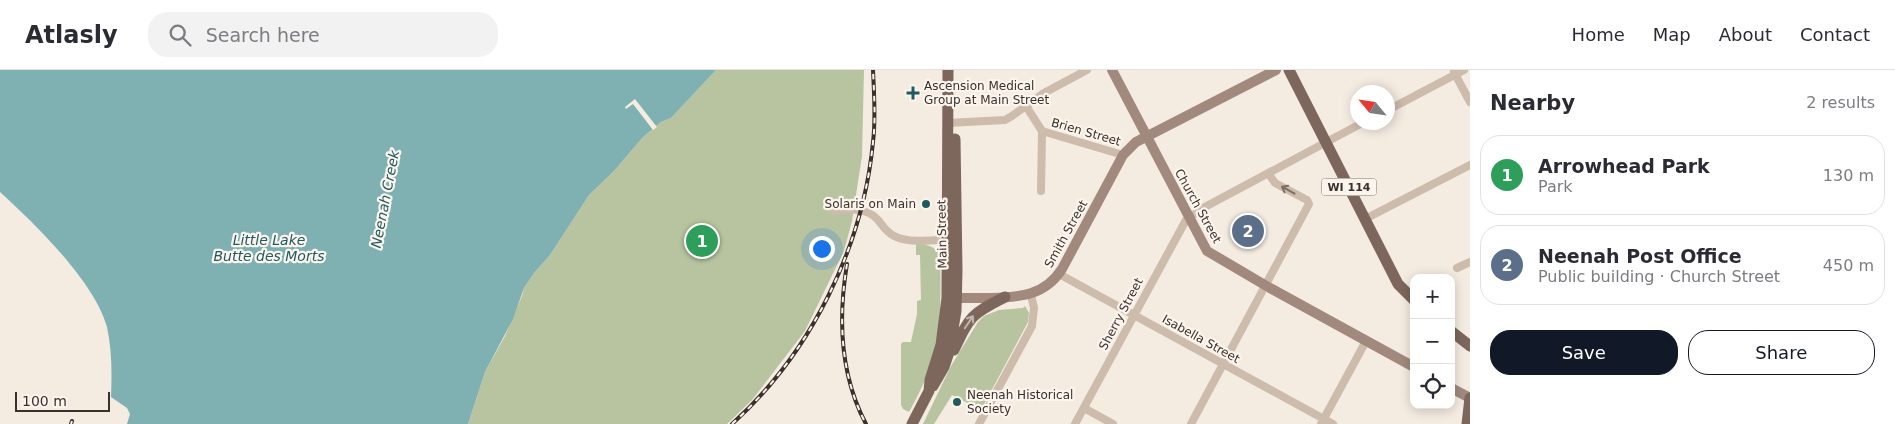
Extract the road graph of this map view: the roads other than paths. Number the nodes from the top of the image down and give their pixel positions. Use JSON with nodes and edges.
{"nodes":[{"id":1,"x":948,"y":70,"type":"edge"},
{"id":2,"x":956,"y":70,"type":"edge"},
{"id":3,"x":1087,"y":70,"type":"edge"},
{"id":4,"x":1112,"y":70,"type":"edge"},
{"id":5,"x":1276,"y":70,"type":"edge"},
{"id":6,"x":1289,"y":70,"type":"edge"},
{"id":7,"x":1464,"y":70,"type":"edge"},
{"id":8,"x":1454,"y":72,"type":"edge"},
{"id":9,"x":1470,"y":102,"type":"edge"},
{"id":10,"x":1026,"y":106,"type":"junction"},
{"id":11,"x":1395,"y":106,"type":"edge"},
{"id":12,"x":951,"y":123,"type":"junction"},
{"id":13,"x":1350,"y":129,"type":"edge"},
{"id":14,"x":1042,"y":131,"type":"junction"},
{"id":15,"x":1146,"y":137,"type":"junction"},
{"id":16,"x":1326,"y":142,"type":"junction"},
{"id":17,"x":1123,"y":155,"type":"junction"},
{"id":18,"x":1470,"y":165,"type":"edge"},
{"id":19,"x":1268,"y":173,"type":"junction"},
{"id":20,"x":1041,"y":191,"type":"dead end"},
{"id":21,"x":834,"y":211,"type":"dead end"},
{"id":22,"x":1190,"y":216,"type":"junction"},
{"id":23,"x":1365,"y":219,"type":"junction"},
{"id":24,"x":951,"y":239,"type":"junction"},
{"id":25,"x":1470,"y":262,"type":"edge"},
{"id":26,"x":1457,"y":268,"type":"dead end"},
{"id":27,"x":1058,"y":274,"type":"junction"},
{"id":28,"x":1266,"y":285,"type":"junction"},
{"id":29,"x":1031,"y":294,"type":"junction"},
{"id":30,"x":1410,"y":296,"type":"edge"},
{"id":31,"x":952,"y":298,"type":"junction"},
{"id":32,"x":1005,"y":298,"type":"junction"},
{"id":33,"x":1134,"y":315,"type":"junction"},
{"id":34,"x":1455,"y":334,"type":"edge"},
{"id":35,"x":1366,"y":341,"type":"junction"},
{"id":36,"x":1470,"y":346,"type":"edge"},
{"id":37,"x":946,"y":362,"type":"junction"},
{"id":38,"x":1223,"y":364,"type":"junction"},
{"id":39,"x":1410,"y":365,"type":"edge"},
{"id":40,"x":1455,"y":390,"type":"edge"},
{"id":41,"x":926,"y":396,"type":"junction"},
{"id":42,"x":1470,"y":398,"type":"edge"},
{"id":43,"x":1084,"y":408,"type":"junction"},
{"id":44,"x":1322,"y":421,"type":"edge"},
{"id":45,"x":912,"y":424,"type":"edge"},
{"id":46,"x":979,"y":424,"type":"edge"},
{"id":47,"x":1075,"y":424,"type":"edge"},
{"id":48,"x":1113,"y":424,"type":"edge"},
{"id":49,"x":1191,"y":424,"type":"edge"},
{"id":50,"x":1333,"y":424,"type":"edge"},
{"id":51,"x":1467,"y":424,"type":"edge"}],
"edges":[{"from":1,"to":12,"type":"main road","name":"Main Street"},
{"from":2,"to":12,"type":"main road","name":"Main Street"},
{"from":3,"to":10,"type":"street"},
{"from":4,"to":15,"type":"street","name":"Church Street"},
{"from":5,"to":15,"type":"street"},
{"from":6,"to":16,"type":"main road","number":"WI 114"},
{"from":7,"to":8,"type":"street"},
{"from":8,"to":9,"type":"street"},
{"from":8,"to":11,"type":"street"},
{"from":10,"to":12,"type":"street"},
{"from":10,"to":14,"type":"street","name":"Brien Street"},
{"from":12,"to":24,"type":"main road","name":"Main Street"},
{"from":13,"to":16,"type":"street"},
{"from":14,"to":17,"type":"street","name":"Brien Street"},
{"from":14,"to":20,"type":"street"},
{"from":15,"to":17,"type":"street"},
{"from":15,"to":22,"type":"street","name":"Church Street"},
{"from":16,"to":19,"type":"street"},
{"from":16,"to":23,"type":"main road","number":"WI 114"},
{"from":17,"to":27,"type":"street","name":"Smith Street"},
{"from":18,"to":23,"type":"street"},
{"from":19,"to":22,"type":"street"},
{"from":28,"to":19,"type":"street","one_way":true},
{"from":21,"to":24,"type":"street"},
{"from":22,"to":28,"type":"street","name":"Church Street"},
{"from":22,"to":33,"type":"street","name":"Sherry Street"},
{"from":23,"to":30,"type":"main road","number":"WI 114"},
{"from":24,"to":31,"type":"main road","name":"Main Street"},
{"from":25,"to":26,"type":"street"},
{"from":27,"to":29,"type":"street","name":"Smith Street"},
{"from":27,"to":33,"type":"street","name":"Isabella Street"},
{"from":28,"to":35,"type":"street","name":"Church Street"},
{"from":28,"to":38,"type":"street"},
{"from":29,"to":32,"type":"street"},
{"from":29,"to":46,"type":"street"},
{"from":31,"to":32,"type":"street"},
{"from":31,"to":37,"type":"main road","name":"Main Street"},
{"from":31,"to":41,"type":"main road","name":"Main Street"},
{"from":37,"to":32,"type":"main road","one_way":true},
{"from":33,"to":38,"type":"street","name":"Isabella Street"},
{"from":33,"to":43,"type":"street","name":"Sherry Street"},
{"from":34,"to":36,"type":"main road"},
{"from":35,"to":39,"type":"street","name":"Church Street"},
{"from":35,"to":44,"type":"street"},
{"from":37,"to":41,"type":"main road","name":"Main Street"},
{"from":38,"to":44,"type":"street","name":"Isabella Street"},
{"from":38,"to":49,"type":"street"},
{"from":40,"to":42,"type":"street"},
{"from":41,"to":45,"type":"main road","name":"Main Street"},
{"from":42,"to":51,"type":"main road"},
{"from":43,"to":47,"type":"street","name":"Sherry Street"},
{"from":43,"to":48,"type":"street"},
{"from":44,"to":50,"type":"street","name":"Isabella Street"}]}
